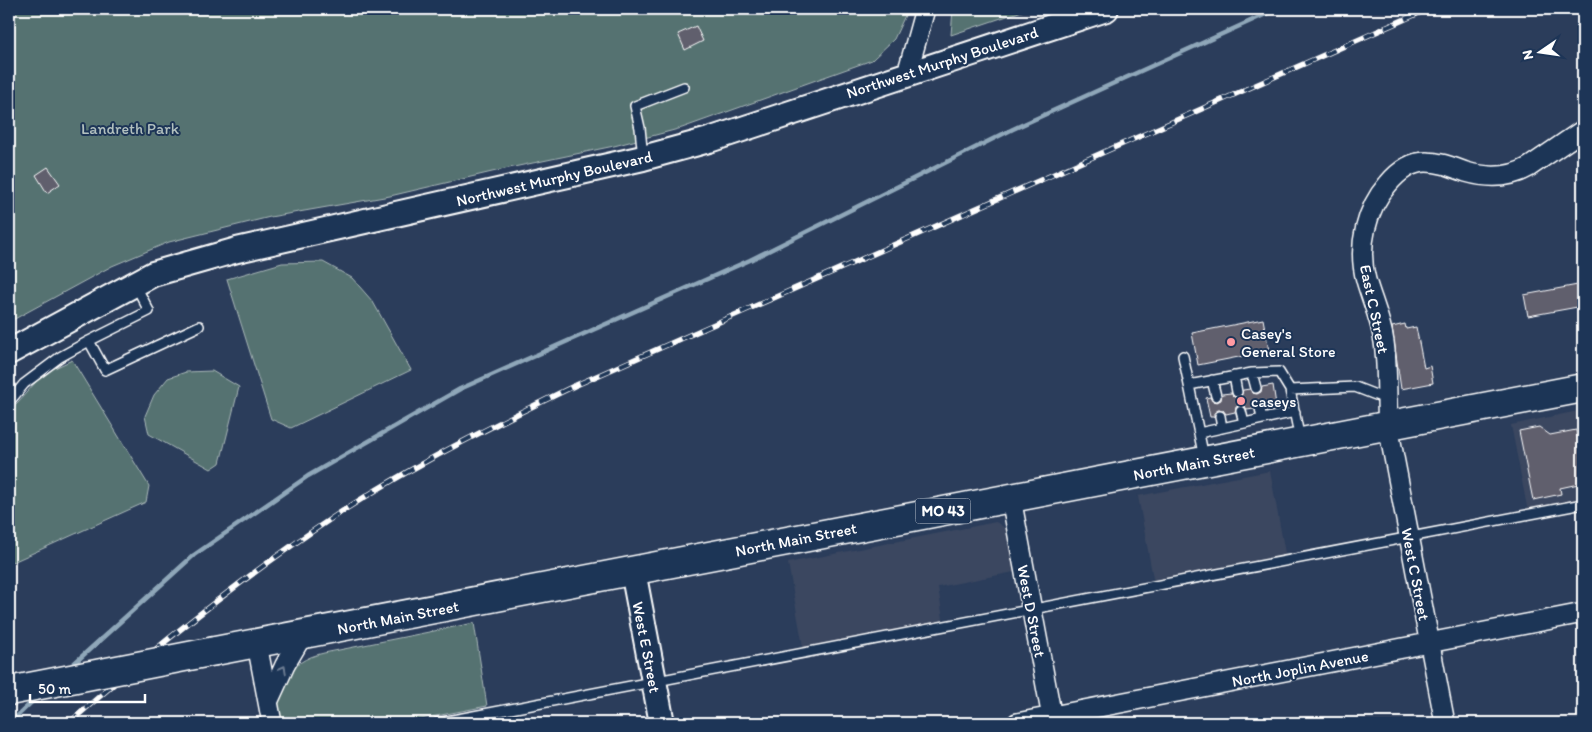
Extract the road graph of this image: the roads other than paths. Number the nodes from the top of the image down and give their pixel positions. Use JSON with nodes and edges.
{"nodes":[{"id":1,"x":925,"y":9,"type":"edge"},
{"id":2,"x":1106,"y":9,"type":"edge"},
{"id":3,"x":907,"y":74,"type":"junction"},
{"id":4,"x":684,"y":87,"type":"dead end"},
{"id":5,"x":1583,"y":130,"type":"edge"},
{"id":6,"x":643,"y":158,"type":"junction"},
{"id":7,"x":135,"y":284,"type":"junction"},
{"id":8,"x":198,"y":326,"type":"dead end"},
{"id":9,"x":89,"y":341,"type":"junction"},
{"id":10,"x":9,"y":352,"type":"edge"},
{"id":11,"x":1183,"y":356,"type":"dead end"},
{"id":12,"x":1252,"y":373,"type":"junction"},
{"id":13,"x":1234,"y":376,"type":"junction"},
{"id":14,"x":1212,"y":380,"type":"junction"},
{"id":15,"x":1189,"y":386,"type":"junction"},
{"id":16,"x":1256,"y":388,"type":"dead end"},
{"id":17,"x":1583,"y":388,"type":"edge"},
{"id":18,"x":1290,"y":390,"type":"junction"},
{"id":19,"x":1237,"y":392,"type":"dead end"},
{"id":20,"x":1216,"y":396,"type":"dead end"},
{"id":21,"x":1386,"y":399,"type":"junction"},
{"id":22,"x":9,"y":402,"type":"edge"},
{"id":23,"x":1260,"y":408,"type":"dead end"},
{"id":24,"x":1241,"y":411,"type":"dead end"},
{"id":25,"x":1295,"y":412,"type":"junction"},
{"id":26,"x":1220,"y":416,"type":"dead end"},
{"id":27,"x":1262,"y":419,"type":"junction"},
{"id":28,"x":1244,"y":423,"type":"junction"},
{"id":29,"x":1388,"y":426,"type":"junction"},
{"id":30,"x":1222,"y":428,"type":"junction"},
{"id":31,"x":1199,"y":433,"type":"junction"},
{"id":32,"x":1301,"y":442,"type":"junction"},
{"id":33,"x":1205,"y":461,"type":"junction"},
{"id":34,"x":1011,"y":498,"type":"junction"},
{"id":35,"x":1583,"y":504,"type":"edge"},
{"id":36,"x":1409,"y":538,"type":"junction"},
{"id":37,"x":633,"y":571,"type":"junction"},
{"id":38,"x":1032,"y":610,"type":"junction"},
{"id":39,"x":1583,"y":613,"type":"edge"},
{"id":40,"x":302,"y":636,"type":"junction"},
{"id":41,"x":1429,"y":643,"type":"junction"},
{"id":42,"x":257,"y":644,"type":"junction"},
{"id":43,"x":654,"y":682,"type":"junction"},
{"id":44,"x":9,"y":691,"type":"edge"},
{"id":45,"x":268,"y":704,"type":"junction"},
{"id":46,"x":1052,"y":720,"type":"edge"},
{"id":47,"x":272,"y":723,"type":"edge"},
{"id":48,"x":438,"y":723,"type":"edge"},
{"id":49,"x":662,"y":723,"type":"edge"},
{"id":50,"x":1017,"y":723,"type":"edge"},
{"id":51,"x":1445,"y":723,"type":"edge"}],
"edges":[{"from":1,"to":3,"type":"street"},
{"from":2,"to":3,"type":"street","name":"Northwest Murphy Boulevard"},
{"from":3,"to":6,"type":"street","name":"Northwest Murphy Boulevard"},
{"from":4,"to":6,"type":"lane"},
{"from":5,"to":21,"type":"street","name":"East C Street"},
{"from":6,"to":7,"type":"street","name":"Northwest Murphy Boulevard"},
{"from":7,"to":9,"type":"lane"},
{"from":7,"to":10,"type":"street","name":"Northwest Murphy Boulevard"},
{"from":8,"to":9,"type":"lane"},
{"from":9,"to":22,"type":"lane"},
{"from":11,"to":15,"type":"lane"},
{"from":12,"to":13,"type":"lane"},
{"from":12,"to":16,"type":"lane"},
{"from":12,"to":18,"type":"lane"},
{"from":13,"to":14,"type":"lane"},
{"from":13,"to":19,"type":"lane"},
{"from":14,"to":15,"type":"lane"},
{"from":14,"to":20,"type":"lane"},
{"from":15,"to":31,"type":"lane"},
{"from":17,"to":29,"type":"main road","name":"North Main Street","number":"MO 43"},
{"from":18,"to":21,"type":"lane"},
{"from":18,"to":25,"type":"lane"},
{"from":21,"to":29,"type":"street","name":"East C Street"},
{"from":23,"to":27,"type":"lane"},
{"from":24,"to":28,"type":"lane"},
{"from":25,"to":27,"type":"lane"},
{"from":25,"to":32,"type":"lane"},
{"from":26,"to":30,"type":"lane"},
{"from":27,"to":28,"type":"lane"},
{"from":28,"to":30,"type":"lane"},
{"from":29,"to":32,"type":"main road","name":"North Main Street","number":"MO 43"},
{"from":29,"to":36,"type":"street","name":"West C Street"},
{"from":30,"to":31,"type":"lane"},
{"from":31,"to":33,"type":"lane"},
{"from":32,"to":33,"type":"main road","name":"North Main Street","number":"MO 43"},
{"from":33,"to":34,"type":"main road","name":"North Main Street","number":"MO 43"},
{"from":34,"to":37,"type":"main road","name":"North Main Street","number":"MO 43"},
{"from":34,"to":38,"type":"street","name":"West D Street"},
{"from":35,"to":36,"type":"lane"},
{"from":36,"to":38,"type":"lane"},
{"from":36,"to":41,"type":"street","name":"West C Street"},
{"from":37,"to":40,"type":"main road","name":"North Main Street","number":"MO 43"},
{"from":37,"to":43,"type":"street","name":"West E Street"},
{"from":38,"to":43,"type":"lane"},
{"from":38,"to":46,"type":"street","name":"West D Street"},
{"from":39,"to":41,"type":"street","name":"North Joplin Avenue"},
{"from":40,"to":42,"type":"main road","name":"North Main Street","number":"MO 43"},
{"from":45,"to":40,"type":"street","one_way":true},
{"from":41,"to":46,"type":"street","name":"North Joplin Avenue"},
{"from":41,"to":51,"type":"street","name":"West C Street"},
{"from":42,"to":44,"type":"main road","name":"North Main Street","number":"MO 43","bridge":true},
{"from":42,"to":45,"type":"street"},
{"from":43,"to":48,"type":"lane"},
{"from":43,"to":49,"type":"street","name":"West E Street"},
{"from":45,"to":47,"type":"street"},
{"from":46,"to":50,"type":"street","name":"North Joplin Avenue"}]}
